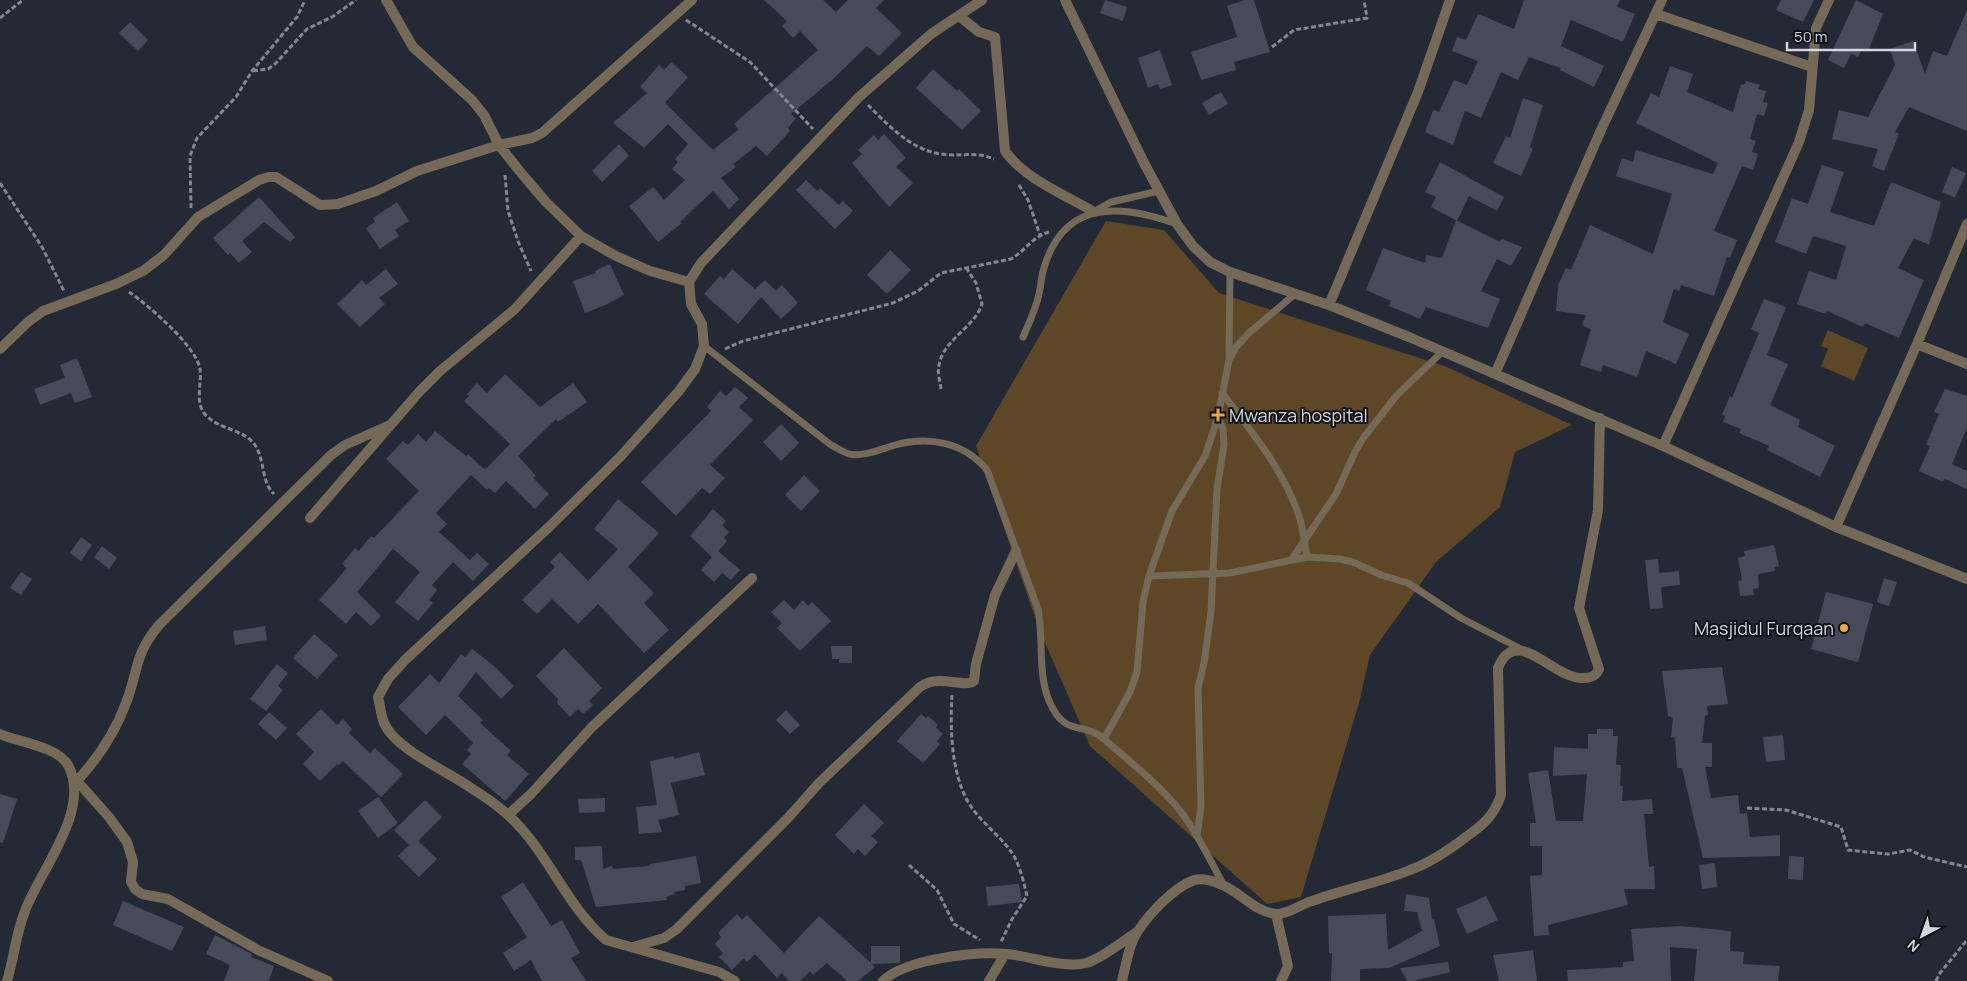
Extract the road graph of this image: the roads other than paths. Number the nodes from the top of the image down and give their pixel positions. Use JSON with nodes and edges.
{"nodes":[{"id":1,"x":388,"y":0,"type":"edge"},
{"id":2,"x":692,"y":0,"type":"edge"},
{"id":3,"x":982,"y":0,"type":"edge"},
{"id":4,"x":1065,"y":0,"type":"edge"},
{"id":5,"x":1450,"y":0,"type":"edge"},
{"id":6,"x":1662,"y":0,"type":"edge"},
{"id":7,"x":1829,"y":0,"type":"edge"},
{"id":8,"x":1656,"y":14,"type":"junction"},
{"id":9,"x":960,"y":16,"type":"junction"},
{"id":10,"x":1812,"y":67,"type":"junction"},
{"id":11,"x":498,"y":144,"type":"junction"},
{"id":12,"x":1159,"y":191,"type":"junction"},
{"id":13,"x":1094,"y":212,"type":"junction"},
{"id":14,"x":1177,"y":224,"type":"junction"},
{"id":15,"x":1967,"y":224,"type":"edge"},
{"id":16,"x":581,"y":236,"type":"junction"},
{"id":17,"x":1230,"y":272,"type":"junction"},
{"id":18,"x":689,"y":282,"type":"junction"},
{"id":19,"x":1295,"y":294,"type":"junction"},
{"id":20,"x":1329,"y":305,"type":"junction"},
{"id":21,"x":1023,"y":337,"type":"dead end"},
{"id":22,"x":1918,"y":344,"type":"junction"},
{"id":23,"x":704,"y":346,"type":"junction"},
{"id":24,"x":0,"y":349,"type":"edge"},
{"id":25,"x":1442,"y":352,"type":"junction"},
{"id":26,"x":1229,"y":360,"type":"junction"},
{"id":27,"x":1967,"y":364,"type":"edge"},
{"id":28,"x":1495,"y":374,"type":"junction"},
{"id":29,"x":1222,"y":393,"type":"junction"},
{"id":30,"x":1218,"y":417,"type":"junction"},
{"id":31,"x":1600,"y":418,"type":"junction"},
{"id":32,"x":390,"y":425,"type":"junction"},
{"id":33,"x":1663,"y":446,"type":"junction"},
{"id":34,"x":310,"y":518,"type":"dead end"},
{"id":35,"x":1836,"y":527,"type":"junction"},
{"id":36,"x":1304,"y":543,"type":"junction"},
{"id":37,"x":1016,"y":551,"type":"junction"},
{"id":38,"x":1307,"y":557,"type":"junction"},
{"id":39,"x":1292,"y":559,"type":"junction"},
{"id":40,"x":1213,"y":572,"type":"junction"},
{"id":41,"x":1149,"y":576,"type":"junction"},
{"id":42,"x":752,"y":578,"type":"dead end"},
{"id":43,"x":1967,"y":579,"type":"edge"},
{"id":44,"x":1521,"y":649,"type":"junction"},
{"id":45,"x":0,"y":734,"type":"edge"},
{"id":46,"x":1104,"y":739,"type":"junction"},
{"id":47,"x":75,"y":783,"type":"junction"},
{"id":48,"x":508,"y":815,"type":"junction"},
{"id":49,"x":1197,"y":836,"type":"junction"},
{"id":50,"x":1223,"y":884,"type":"junction"},
{"id":51,"x":1276,"y":914,"type":"junction"},
{"id":52,"x":1138,"y":932,"type":"junction"},
{"id":53,"x":630,"y":948,"type":"junction"},
{"id":54,"x":1005,"y":954,"type":"junction"},
{"id":55,"x":7,"y":981,"type":"edge"},
{"id":56,"x":328,"y":981,"type":"edge"},
{"id":57,"x":735,"y":981,"type":"edge"},
{"id":58,"x":883,"y":981,"type":"edge"},
{"id":59,"x":989,"y":981,"type":"edge"},
{"id":60,"x":1122,"y":981,"type":"edge"},
{"id":61,"x":1281,"y":981,"type":"edge"}],
"edges":[{"from":1,"to":11,"type":"street"},
{"from":2,"to":11,"type":"street"},
{"from":3,"to":9,"type":"street"},
{"from":4,"to":12,"type":"street"},
{"from":5,"to":20,"type":"street"},
{"from":6,"to":8,"type":"street"},
{"from":7,"to":10,"type":"street"},
{"from":8,"to":10,"type":"street"},
{"from":8,"to":28,"type":"street"},
{"from":9,"to":13,"type":"street"},
{"from":9,"to":18,"type":"street"},
{"from":10,"to":33,"type":"street"},
{"from":11,"to":16,"type":"street"},
{"from":11,"to":24,"type":"street"},
{"from":12,"to":13,"type":"lane"},
{"from":12,"to":14,"type":"street"},
{"from":13,"to":14,"type":"lane"},
{"from":13,"to":21,"type":"lane"},
{"from":14,"to":17,"type":"street"},
{"from":15,"to":22,"type":"street"},
{"from":16,"to":18,"type":"street"},
{"from":16,"to":32,"type":"street"},
{"from":17,"to":19,"type":"street"},
{"from":17,"to":26,"type":"lane"},
{"from":18,"to":23,"type":"street"},
{"from":19,"to":20,"type":"street"},
{"from":19,"to":26,"type":"lane"},
{"from":20,"to":25,"type":"street"},
{"from":22,"to":27,"type":"street"},
{"from":22,"to":35,"type":"street"},
{"from":23,"to":37,"type":"lane"},
{"from":23,"to":48,"type":"street"},
{"from":25,"to":28,"type":"street"},
{"from":25,"to":36,"type":"lane"},
{"from":26,"to":29,"type":"lane"},
{"from":28,"to":31,"type":"street"},
{"from":29,"to":30,"type":"lane"},
{"from":29,"to":36,"type":"lane"},
{"from":30,"to":40,"type":"lane"},
{"from":30,"to":41,"type":"lane"},
{"from":31,"to":33,"type":"street"},
{"from":31,"to":44,"type":"street"},
{"from":32,"to":34,"type":"street"},
{"from":32,"to":47,"type":"street"},
{"from":33,"to":35,"type":"street"},
{"from":35,"to":43,"type":"street"},
{"from":36,"to":38,"type":"lane"},
{"from":36,"to":39,"type":"lane"},
{"from":37,"to":46,"type":"lane"},
{"from":37,"to":53,"type":"street"},
{"from":38,"to":39,"type":"lane"},
{"from":38,"to":44,"type":"lane"},
{"from":39,"to":40,"type":"lane"},
{"from":40,"to":41,"type":"lane"},
{"from":40,"to":49,"type":"lane"},
{"from":41,"to":46,"type":"lane"},
{"from":42,"to":48,"type":"street"},
{"from":44,"to":51,"type":"street"},
{"from":45,"to":47,"type":"street"},
{"from":46,"to":49,"type":"lane"},
{"from":47,"to":55,"type":"street"},
{"from":47,"to":56,"type":"street"},
{"from":48,"to":53,"type":"street"},
{"from":49,"to":50,"type":"lane"},
{"from":50,"to":51,"type":"street"},
{"from":50,"to":52,"type":"street"},
{"from":51,"to":61,"type":"street"},
{"from":52,"to":54,"type":"street"},
{"from":52,"to":60,"type":"street"},
{"from":53,"to":57,"type":"street"},
{"from":54,"to":58,"type":"street"},
{"from":54,"to":59,"type":"street"}]}
